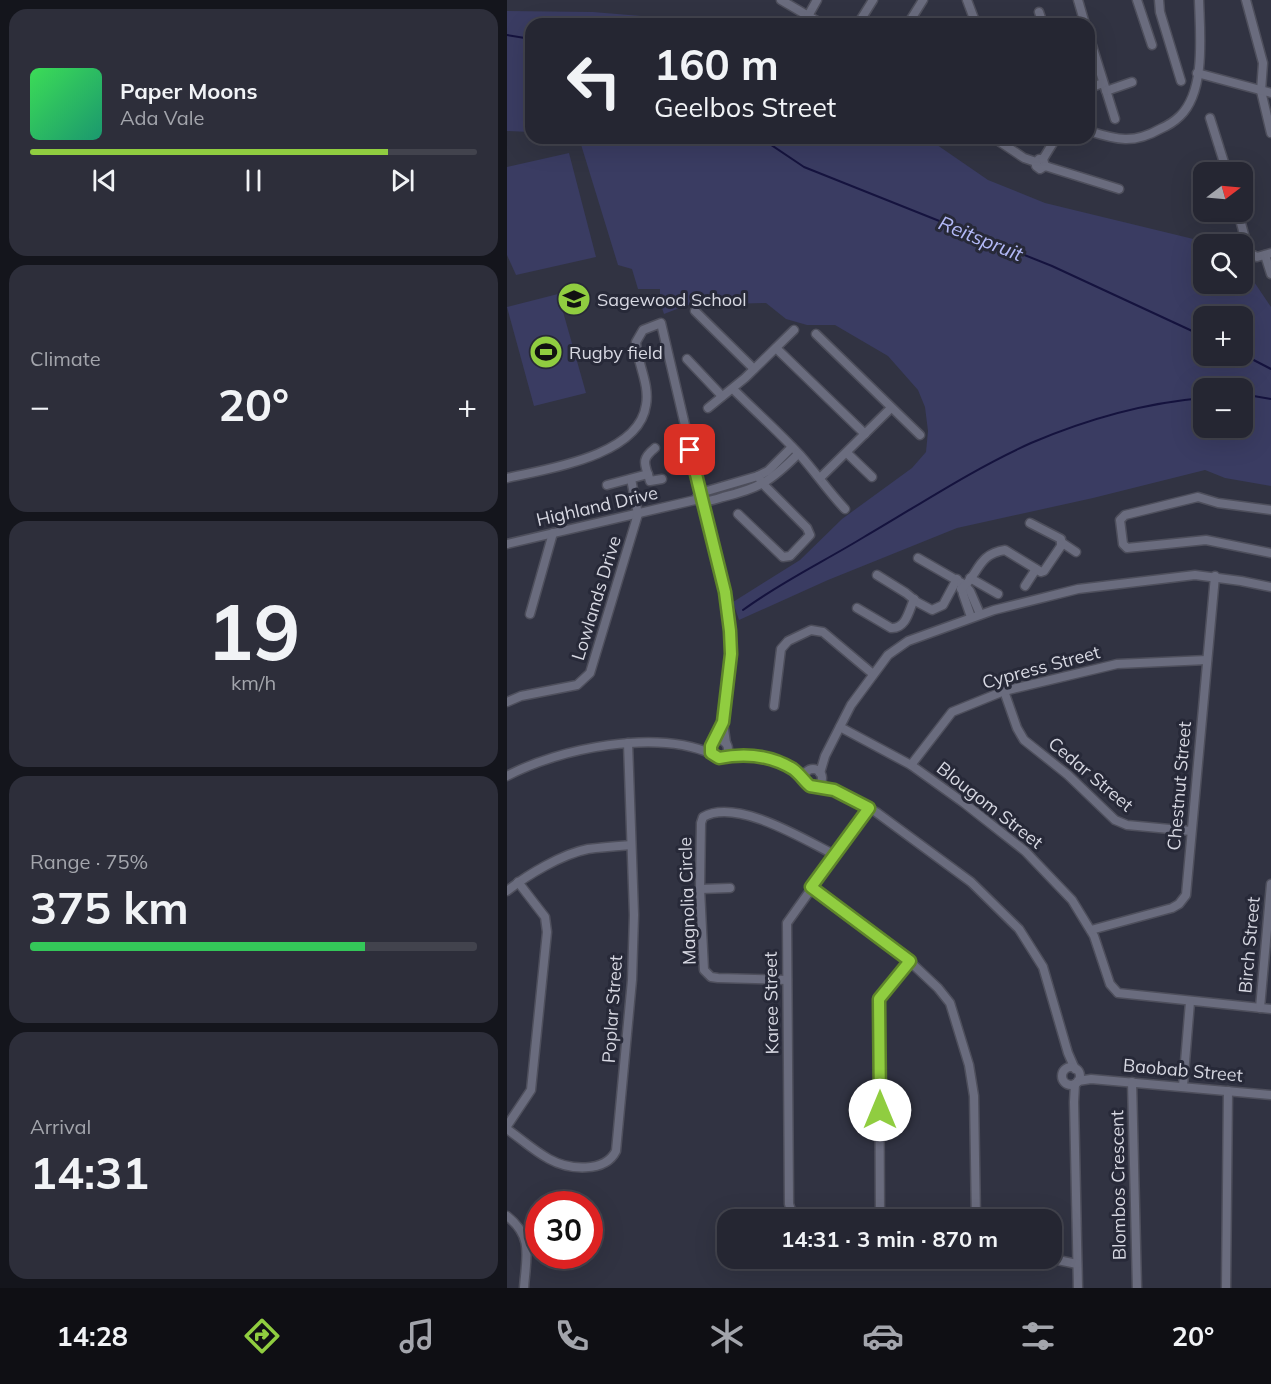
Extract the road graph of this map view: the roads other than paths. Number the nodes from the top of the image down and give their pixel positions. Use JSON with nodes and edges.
{"nodes":[{"id":1,"x":781,"y":0,"type":"edge"},
{"id":2,"x":817,"y":0,"type":"edge"},
{"id":3,"x":873,"y":0,"type":"edge"},
{"id":4,"x":923,"y":0,"type":"edge"},
{"id":5,"x":967,"y":0,"type":"edge"},
{"id":6,"x":1078,"y":0,"type":"edge"},
{"id":7,"x":1137,"y":0,"type":"edge"},
{"id":8,"x":1159,"y":0,"type":"edge"},
{"id":9,"x":1199,"y":0,"type":"edge"},
{"id":10,"x":1246,"y":0,"type":"edge"},
{"id":11,"x":1039,"y":12,"type":"dead end"},
{"id":12,"x":1160,"y":12,"type":"junction"},
{"id":13,"x":808,"y":16,"type":"junction"},
{"id":14,"x":1143,"y":16,"type":"junction"},
{"id":15,"x":812,"y":18,"type":"edge"},
{"id":16,"x":862,"y":18,"type":"edge"},
{"id":17,"x":912,"y":18,"type":"edge"},
{"id":18,"x":974,"y":18,"type":"edge"},
{"id":19,"x":1041,"y":18,"type":"edge"},
{"id":20,"x":1083,"y":18,"type":"edge"},
{"id":21,"x":1152,"y":45,"type":"dead end"},
{"id":22,"x":1095,"y":55,"type":"edge"},
{"id":23,"x":1197,"y":73,"type":"junction"},
{"id":24,"x":1181,"y":81,"type":"dead end"},
{"id":25,"x":1132,"y":82,"type":"dead end"},
{"id":26,"x":1105,"y":87,"type":"junction"},
{"id":27,"x":1095,"y":88,"type":"edge"},
{"id":28,"x":1261,"y":91,"type":"junction"},
{"id":29,"x":1271,"y":93,"type":"edge"},
{"id":30,"x":1211,"y":118,"type":"dead end"},
{"id":31,"x":1115,"y":119,"type":"dead end"},
{"id":32,"x":1095,"y":133,"type":"edge"},
{"id":33,"x":1271,"y":133,"type":"edge"},
{"id":34,"x":1003,"y":144,"type":"edge"},
{"id":35,"x":1052,"y":144,"type":"edge"},
{"id":36,"x":1041,"y":162,"type":"junction"},
{"id":37,"x":1224,"y":162,"type":"edge"},
{"id":38,"x":1119,"y":189,"type":"dead end"},
{"id":39,"x":1241,"y":222,"type":"edge"},
{"id":40,"x":1268,"y":254,"type":"edge"},
{"id":41,"x":1271,"y":274,"type":"edge"},
{"id":42,"x":695,"y":311,"type":"dead end"},
{"id":43,"x":794,"y":330,"type":"dead end"},
{"id":44,"x":816,"y":334,"type":"dead end"},
{"id":45,"x":776,"y":348,"type":"junction"},
{"id":46,"x":687,"y":358,"type":"dead end"},
{"id":47,"x":754,"y":369,"type":"junction"},
{"id":48,"x":733,"y":389,"type":"junction"},
{"id":49,"x":722,"y":396,"type":"junction"},
{"id":50,"x":708,"y":408,"type":"dead end"},
{"id":51,"x":891,"y":408,"type":"junction"},
{"id":52,"x":865,"y":434,"type":"junction"},
{"id":53,"x":920,"y":435,"type":"dead end"},
{"id":54,"x":655,"y":448,"type":"dead end"},
{"id":55,"x":795,"y":450,"type":"junction"},
{"id":56,"x":847,"y":453,"type":"junction"},
{"id":57,"x":648,"y":474,"type":"junction"},
{"id":58,"x":872,"y":477,"type":"dead end"},
{"id":59,"x":507,"y":478,"type":"edge"},
{"id":60,"x":820,"y":478,"type":"junction"},
{"id":61,"x":631,"y":479,"type":"junction"},
{"id":62,"x":662,"y":479,"type":"dead end"},
{"id":63,"x":761,"y":480,"type":"junction"},
{"id":64,"x":607,"y":485,"type":"dead end"},
{"id":65,"x":699,"y":498,"type":"junction"},
{"id":66,"x":845,"y":508,"type":"dead end"},
{"id":67,"x":1271,"y":510,"type":"edge"},
{"id":68,"x":638,"y":514,"type":"junction"},
{"id":69,"x":738,"y":514,"type":"dead end"},
{"id":70,"x":1030,"y":523,"type":"dead end"},
{"id":71,"x":553,"y":533,"type":"junction"},
{"id":72,"x":1061,"y":542,"type":"junction"},
{"id":73,"x":507,"y":544,"type":"edge"},
{"id":74,"x":1076,"y":552,"type":"dead end"},
{"id":75,"x":1271,"y":553,"type":"edge"},
{"id":76,"x":918,"y":558,"type":"dead end"},
{"id":77,"x":1036,"y":569,"type":"junction"},
{"id":78,"x":877,"y":575,"type":"dead end"},
{"id":79,"x":1215,"y":576,"type":"junction"},
{"id":80,"x":963,"y":583,"type":"junction"},
{"id":81,"x":1025,"y":586,"type":"dead end"},
{"id":82,"x":1271,"y":587,"type":"edge"},
{"id":83,"x":998,"y":594,"type":"dead end"},
{"id":84,"x":914,"y":599,"type":"junction"},
{"id":85,"x":857,"y":608,"type":"dead end"},
{"id":86,"x":974,"y":611,"type":"junction"},
{"id":87,"x":530,"y":614,"type":"dead end"},
{"id":88,"x":1207,"y":660,"type":"junction"},
{"id":89,"x":873,"y":674,"type":"junction"},
{"id":90,"x":1004,"y":692,"type":"junction"},
{"id":91,"x":507,"y":702,"type":"edge"},
{"id":92,"x":774,"y":706,"type":"dead end"},
{"id":93,"x":723,"y":722,"type":"junction"},
{"id":94,"x":840,"y":727,"type":"junction"},
{"id":95,"x":628,"y":743,"type":"junction"},
{"id":96,"x":713,"y":744,"type":"junction"},
{"id":97,"x":727,"y":745,"type":"junction"},
{"id":98,"x":694,"y":748,"type":"junction"},
{"id":99,"x":712,"y":754,"type":"junction"},
{"id":100,"x":744,"y":754,"type":"junction"},
{"id":101,"x":724,"y":757,"type":"junction"},
{"id":102,"x":911,"y":765,"type":"junction"},
{"id":103,"x":793,"y":769,"type":"junction"},
{"id":104,"x":816,"y":772,"type":"junction"},
{"id":105,"x":507,"y":777,"type":"edge"},
{"id":106,"x":804,"y":779,"type":"junction"},
{"id":107,"x":816,"y":787,"type":"junction"},
{"id":108,"x":834,"y":790,"type":"junction"},
{"id":109,"x":869,"y":808,"type":"junction"},
{"id":110,"x":1191,"y":831,"type":"junction"},
{"id":111,"x":631,"y":845,"type":"junction"},
{"id":112,"x":835,"y":855,"type":"junction"},
{"id":113,"x":518,"y":882,"type":"junction"},
{"id":114,"x":1271,"y":884,"type":"edge"},
{"id":115,"x":811,"y":887,"type":"junction"},
{"id":116,"x":730,"y":888,"type":"dead end"},
{"id":117,"x":700,"y":889,"type":"junction"},
{"id":118,"x":507,"y":891,"type":"edge"},
{"id":119,"x":1091,"y":930,"type":"junction"},
{"id":120,"x":910,"y":961,"type":"junction"},
{"id":121,"x":786,"y":980,"type":"junction"},
{"id":122,"x":1190,"y":1002,"type":"junction"},
{"id":123,"x":1260,"y":1008,"type":"junction"},
{"id":124,"x":1271,"y":1009,"type":"edge"},
{"id":125,"x":1075,"y":1075,"type":"junction"},
{"id":126,"x":1132,"y":1082,"type":"junction"},
{"id":127,"x":1065,"y":1083,"type":"junction"},
{"id":128,"x":1183,"y":1086,"type":"junction"},
{"id":129,"x":1228,"y":1091,"type":"junction"},
{"id":130,"x":1271,"y":1095,"type":"edge"},
{"id":131,"x":1074,"y":1102,"type":"junction"},
{"id":132,"x":507,"y":1128,"type":"edge"},
{"id":133,"x":791,"y":1209,"type":"edge"},
{"id":134,"x":880,"y":1209,"type":"edge"},
{"id":135,"x":976,"y":1209,"type":"edge"},
{"id":136,"x":507,"y":1216,"type":"edge"},
{"id":137,"x":1062,"y":1260,"type":"edge"},
{"id":138,"x":1077,"y":1263,"type":"junction"},
{"id":139,"x":524,"y":1288,"type":"edge"},
{"id":140,"x":1078,"y":1288,"type":"edge"},
{"id":141,"x":1137,"y":1288,"type":"edge"},
{"id":142,"x":1226,"y":1288,"type":"edge"}],
"edges":[{"from":1,"to":13,"type":"street"},
{"from":2,"to":13,"type":"street"},
{"from":3,"to":16,"type":"street"},
{"from":4,"to":17,"type":"street"},
{"from":5,"to":18,"type":"street"},
{"from":6,"to":20,"type":"street"},
{"from":7,"to":14,"type":"street"},
{"from":8,"to":12,"type":"street"},
{"from":9,"to":23,"type":"street"},
{"from":10,"to":28,"type":"street"},
{"from":11,"to":19,"type":"street"},
{"from":12,"to":14,"type":"street"},
{"from":12,"to":24,"type":"street"},
{"from":13,"to":15,"type":"street"},
{"from":14,"to":21,"type":"street"},
{"from":22,"to":26,"type":"street"},
{"from":23,"to":28,"type":"street"},
{"from":23,"to":32,"type":"street"},
{"from":25,"to":26,"type":"street"},
{"from":26,"to":27,"type":"street"},
{"from":26,"to":31,"type":"street"},
{"from":28,"to":29,"type":"street"},
{"from":28,"to":33,"type":"street"},
{"from":30,"to":37,"type":"street"},
{"from":34,"to":36,"type":"street"},
{"from":35,"to":36,"type":"street"},
{"from":36,"to":38,"type":"street"},
{"from":39,"to":40,"type":"street"},
{"from":40,"to":41,"type":"street"},
{"from":42,"to":47,"type":"street"},
{"from":43,"to":45,"type":"street"},
{"from":44,"to":51,"type":"street"},
{"from":45,"to":47,"type":"street"},
{"from":45,"to":52,"type":"street"},
{"from":46,"to":49,"type":"street"},
{"from":47,"to":48,"type":"street"},
{"from":48,"to":49,"type":"street"},
{"from":48,"to":55,"type":"street"},
{"from":49,"to":50,"type":"street"},
{"from":51,"to":52,"type":"street"},
{"from":51,"to":53,"type":"street"},
{"from":52,"to":56,"type":"street"},
{"from":54,"to":57,"type":"street"},
{"from":55,"to":60,"type":"street"},
{"from":55,"to":63,"type":"street","name":"Highland Drive"},
{"from":56,"to":58,"type":"street"},
{"from":56,"to":60,"type":"street"},
{"from":57,"to":61,"type":"street"},
{"from":57,"to":62,"type":"street"},
{"from":59,"to":65,"type":"street"},
{"from":60,"to":66,"type":"street"},
{"from":61,"to":64,"type":"street"},
{"from":61,"to":68,"type":"street"},
{"from":63,"to":65,"type":"street","name":"Highland Drive"},
{"from":63,"to":69,"type":"street"},
{"from":65,"to":68,"type":"street","name":"Highland Drive"},
{"from":65,"to":93,"type":"street"},
{"from":67,"to":75,"type":"street"},
{"from":68,"to":71,"type":"street","name":"Highland Drive"},
{"from":68,"to":91,"type":"street","name":"Lowlands Drive"},
{"from":70,"to":72,"type":"street"},
{"from":71,"to":73,"type":"street","name":"Highland Drive"},
{"from":71,"to":87,"type":"street"},
{"from":72,"to":74,"type":"street"},
{"from":72,"to":77,"type":"street"},
{"from":76,"to":80,"type":"street"},
{"from":77,"to":80,"type":"street"},
{"from":77,"to":81,"type":"street"},
{"from":78,"to":84,"type":"street"},
{"from":79,"to":82,"type":"street"},
{"from":79,"to":86,"type":"street"},
{"from":79,"to":88,"type":"street","name":"Chestnut Street"},
{"from":80,"to":83,"type":"street"},
{"from":80,"to":84,"type":"street"},
{"from":80,"to":86,"type":"street"},
{"from":84,"to":85,"type":"street"},
{"from":86,"to":89,"type":"street"},
{"from":88,"to":90,"type":"street","name":"Cypress Street"},
{"from":88,"to":110,"type":"street","name":"Chestnut Street"},
{"from":89,"to":92,"type":"street"},
{"from":89,"to":94,"type":"street"},
{"from":90,"to":102,"type":"street","name":"Cypress Street"},
{"from":90,"to":110,"type":"street","name":"Cedar Street"},
{"from":93,"to":96,"type":"street"},
{"from":93,"to":97,"type":"street"},
{"from":94,"to":102,"type":"street","name":"Blougom Street"},
{"from":94,"to":104,"type":"street"},
{"from":95,"to":98,"type":"street"},
{"from":95,"to":105,"type":"street"},
{"from":95,"to":111,"type":"street","name":"Poplar Street"},
{"from":96,"to":97,"type":"street"},
{"from":96,"to":98,"type":"street"},
{"from":96,"to":99,"type":"street"},
{"from":97,"to":100,"type":"street"},
{"from":97,"to":101,"type":"street"},
{"from":98,"to":99,"type":"street"},
{"from":99,"to":101,"type":"street"},
{"from":100,"to":101,"type":"street"},
{"from":100,"to":103,"type":"street"},
{"from":102,"to":119,"type":"street","name":"Blougom Street"},
{"from":103,"to":104,"type":"street"},
{"from":103,"to":106,"type":"street"},
{"from":104,"to":106,"type":"street"},
{"from":104,"to":107,"type":"street"},
{"from":104,"to":108,"type":"street"},
{"from":106,"to":107,"type":"street"},
{"from":107,"to":108,"type":"street"},
{"from":108,"to":109,"type":"street"},
{"from":109,"to":112,"type":"street","name":"Karee Street"},
{"from":109,"to":125,"type":"street"},
{"from":110,"to":119,"type":"street","name":"Chestnut Street"},
{"from":111,"to":113,"type":"street"},
{"from":111,"to":132,"type":"street","name":"Poplar Street"},
{"from":112,"to":115,"type":"street","name":"Karee Street"},
{"from":112,"to":117,"type":"street","name":"Magnolia Circle"},
{"from":113,"to":118,"type":"street"},
{"from":113,"to":132,"type":"street"},
{"from":114,"to":123,"type":"street","name":"Birch Street"},
{"from":115,"to":120,"type":"street"},
{"from":115,"to":121,"type":"street","name":"Karee Street"},
{"from":116,"to":117,"type":"street"},
{"from":117,"to":121,"type":"street","name":"Magnolia Circle"},
{"from":119,"to":122,"type":"street","name":"Blougom Street"},
{"from":120,"to":134,"type":"street"},
{"from":120,"to":135,"type":"street"},
{"from":121,"to":133,"type":"street","name":"Karee Street"},
{"from":122,"to":123,"type":"street","name":"Blougom Street"},
{"from":122,"to":128,"type":"street"},
{"from":123,"to":124,"type":"street","name":"Blougom Street"},
{"from":125,"to":126,"type":"street","name":"Baobab Street"},
{"from":125,"to":127,"type":"street","name":"Baobab Street"},
{"from":125,"to":127,"type":"street"},
{"from":125,"to":131,"type":"street"},
{"from":126,"to":128,"type":"street","name":"Baobab Street"},
{"from":126,"to":141,"type":"street","name":"Blombos Crescent"},
{"from":127,"to":131,"type":"street"},
{"from":128,"to":129,"type":"street","name":"Baobab Street"},
{"from":129,"to":130,"type":"street","name":"Baobab Street"},
{"from":129,"to":142,"type":"street"},
{"from":131,"to":138,"type":"street"},
{"from":136,"to":139,"type":"street"},
{"from":137,"to":138,"type":"street"},
{"from":138,"to":140,"type":"street"}]}
